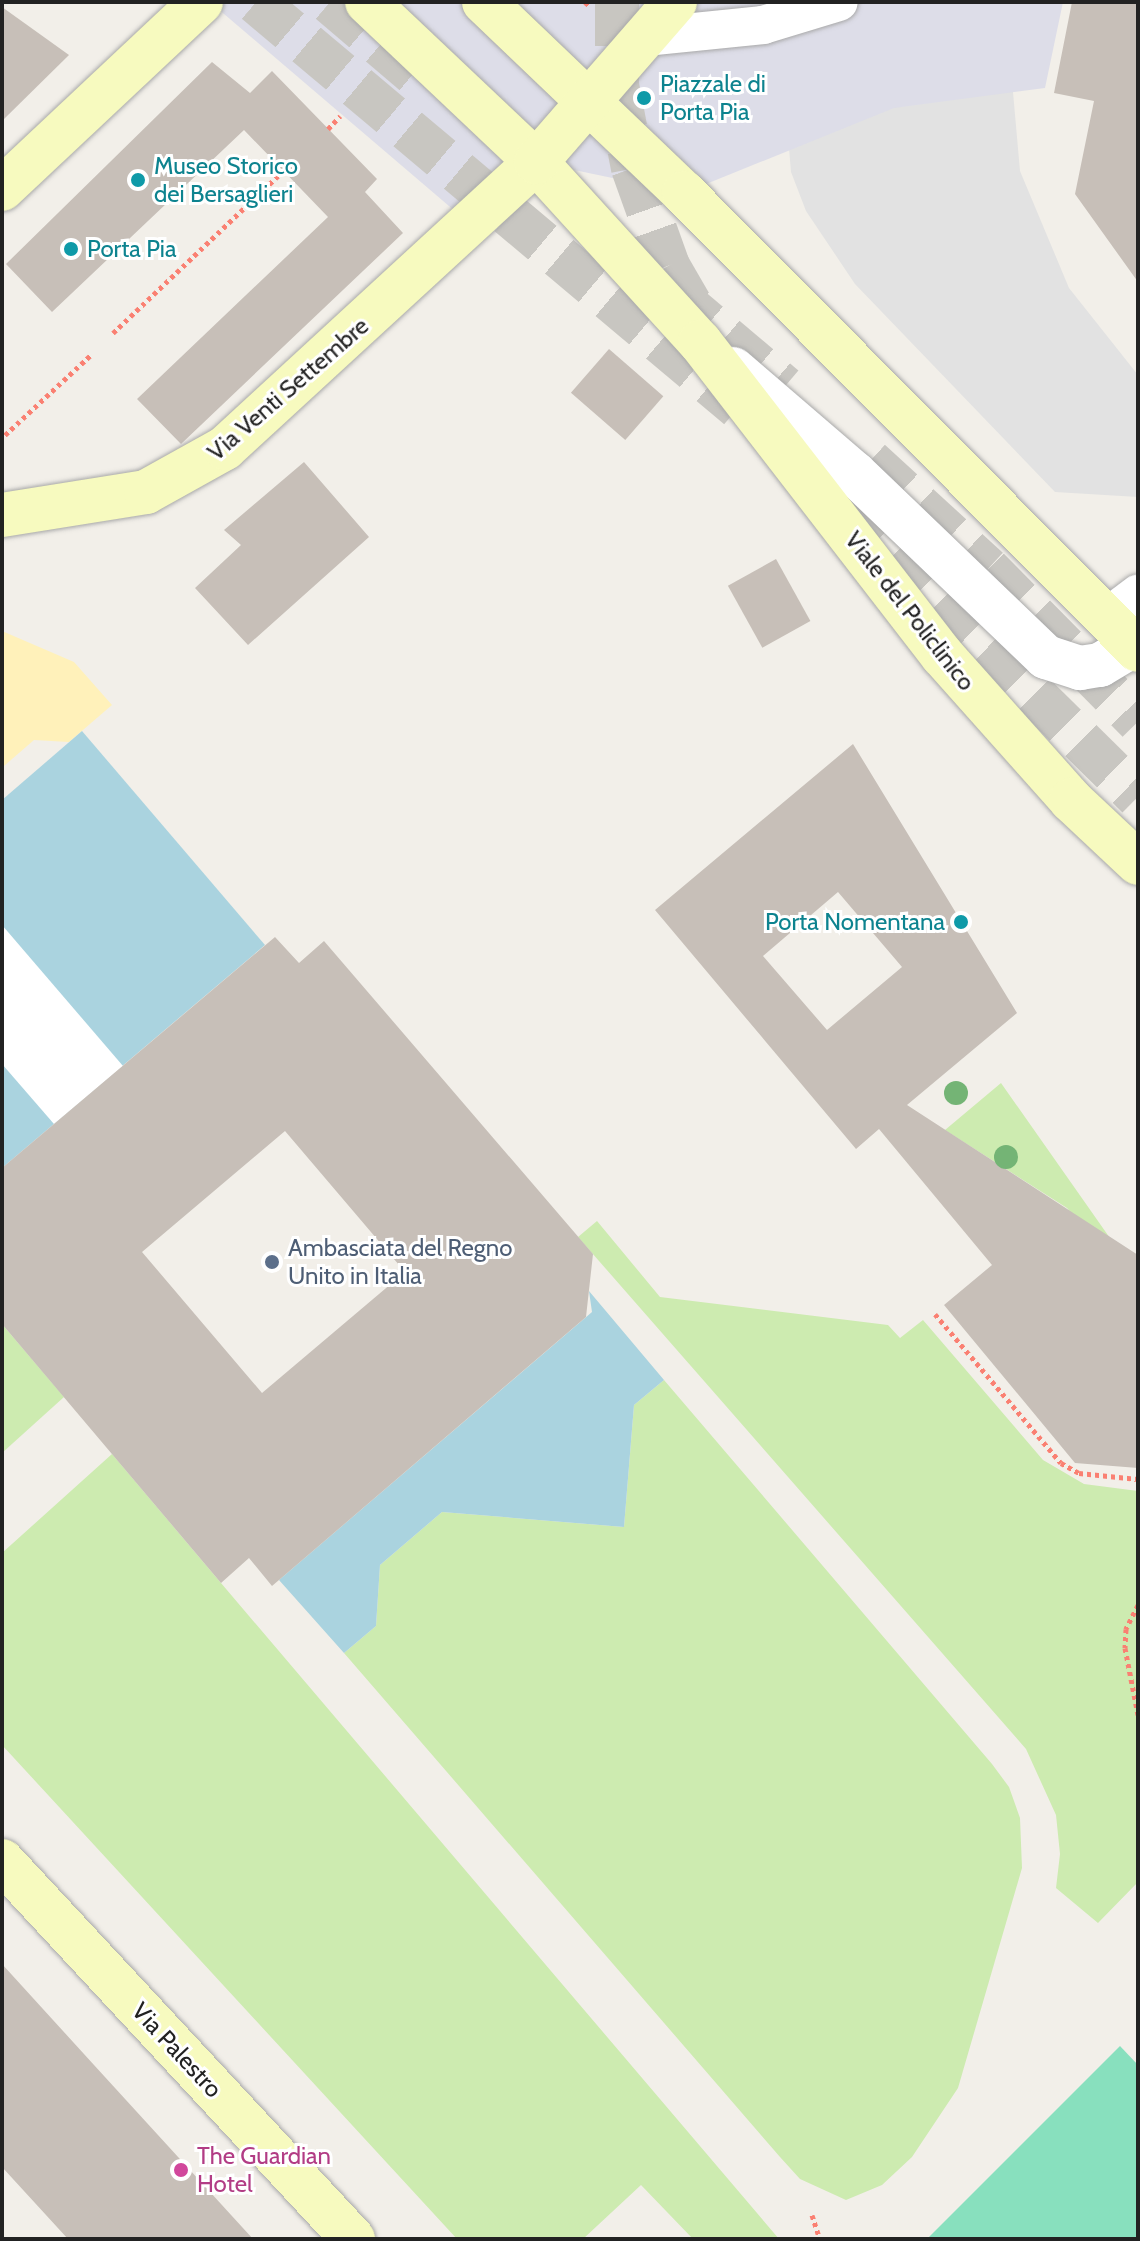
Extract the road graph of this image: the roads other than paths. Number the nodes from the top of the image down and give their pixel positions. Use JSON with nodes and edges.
{"nodes":[{"id":1,"x":201,"y":2,"type":"edge"},
{"id":2,"x":367,"y":2,"type":"edge"},
{"id":3,"x":484,"y":2,"type":"edge"},
{"id":4,"x":675,"y":2,"type":"edge"},
{"id":5,"x":750,"y":2,"type":"edge"},
{"id":6,"x":839,"y":2,"type":"edge"},
{"id":7,"x":645,"y":37,"type":"junction"},
{"id":8,"x":591,"y":102,"type":"junction"},
{"id":9,"x":536,"y":162,"type":"junction"},
{"id":10,"x":2,"y":189,"type":"edge"},
{"id":11,"x":700,"y":342,"type":"junction"},
{"id":12,"x":2,"y":515,"type":"edge"},
{"id":13,"x":1129,"y":627,"type":"edge"},
{"id":14,"x":1138,"y":863,"type":"edge"},
{"id":15,"x":2,"y":1861,"type":"edge"},
{"id":16,"x":353,"y":2239,"type":"edge"}],
"edges":[{"from":1,"to":10,"type":"street"},
{"from":2,"to":9,"type":"street"},
{"from":3,"to":8,"type":"street"},
{"from":4,"to":7,"type":"street"},
{"from":5,"to":7,"type":"lane"},
{"from":6,"to":7,"type":"lane"},
{"from":7,"to":8,"type":"street"},
{"from":8,"to":9,"type":"street"},
{"from":8,"to":13,"type":"street","name":"Viale del Policlinico"},
{"from":9,"to":11,"type":"street","name":"Viale del Policlinico"},
{"from":9,"to":12,"type":"street","name":"Via Venti Settembre"},
{"from":11,"to":13,"type":"street","name":"Viale del Policlinico"},
{"from":11,"to":14,"type":"street","name":"Viale del Policlinico"},
{"from":15,"to":16,"type":"street","name":"Via Palestro"}]}
